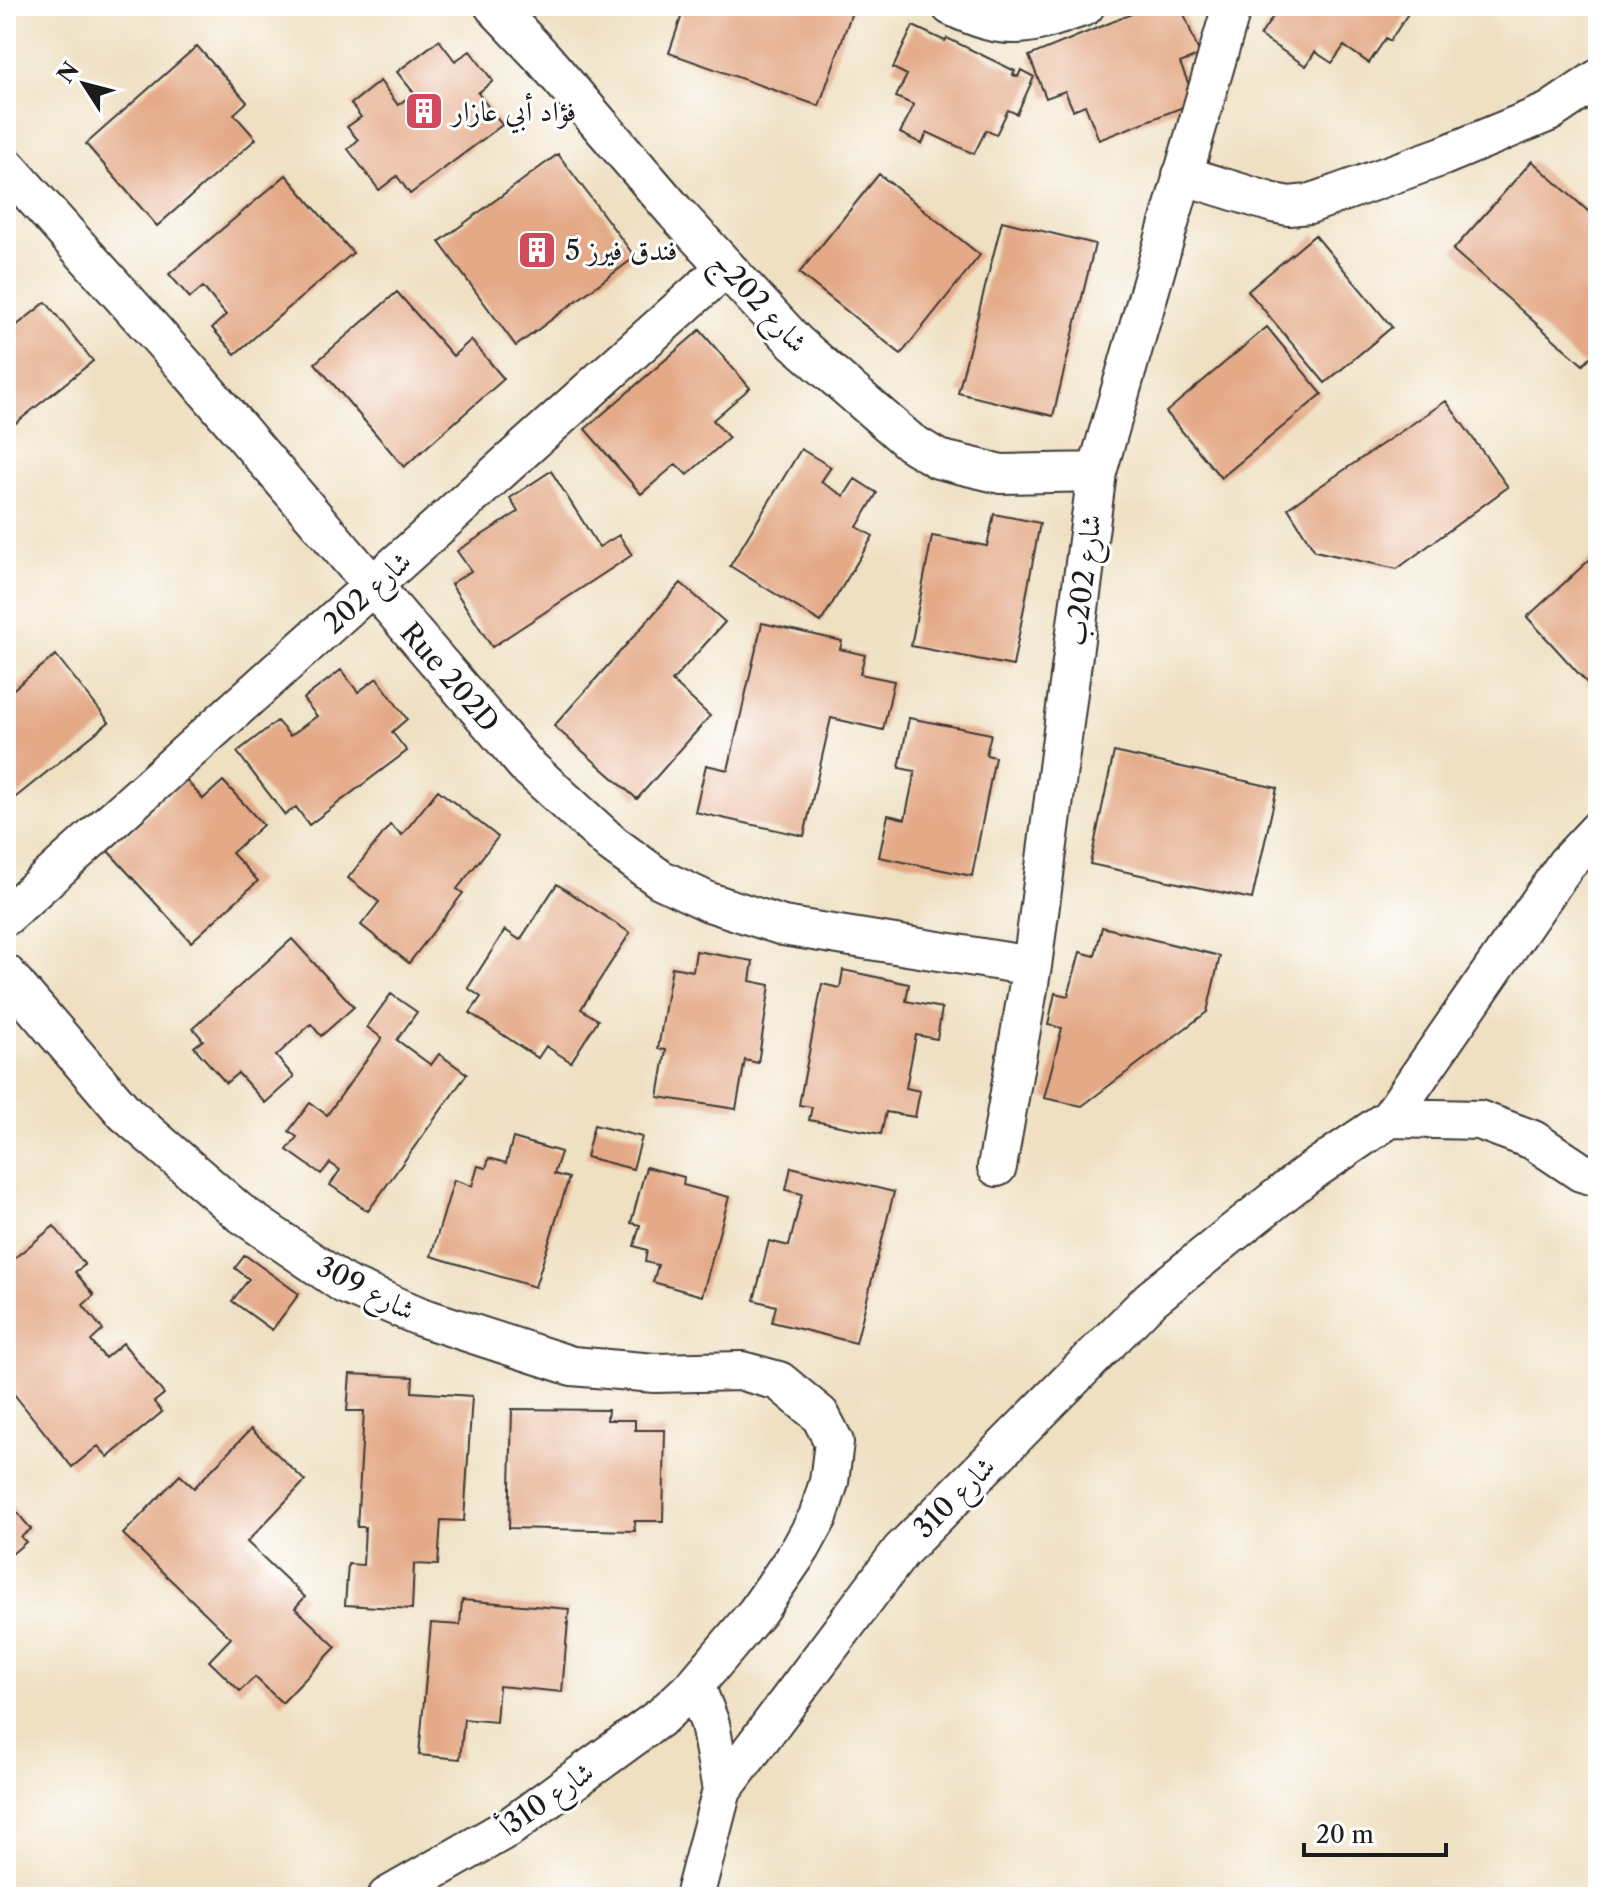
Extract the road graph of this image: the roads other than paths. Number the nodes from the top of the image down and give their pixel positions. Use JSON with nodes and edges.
{"nodes":[{"id":1,"x":494,"y":6,"type":"edge"},
{"id":2,"x":951,"y":6,"type":"edge"},
{"id":3,"x":1085,"y":6,"type":"edge"},
{"id":4,"x":1232,"y":6,"type":"edge"},
{"id":5,"x":1598,"y":79,"type":"edge"},
{"id":6,"x":6,"y":166,"type":"edge"},
{"id":7,"x":1182,"y":175,"type":"junction"},
{"id":8,"x":726,"y":267,"type":"junction"},
{"id":9,"x":1097,"y":472,"type":"junction"},
{"id":10,"x":372,"y":587,"type":"junction"},
{"id":11,"x":1598,"y":830,"type":"edge"},
{"id":12,"x":6,"y":916,"type":"edge"},
{"id":13,"x":1032,"y":966,"type":"junction"},
{"id":14,"x":6,"y":974,"type":"edge"},
{"id":15,"x":1390,"y":1118,"type":"junction"},
{"id":16,"x":997,"y":1167,"type":"dead end"},
{"id":17,"x":1598,"y":1177,"type":"edge"},
{"id":18,"x":695,"y":1685,"type":"junction"},
{"id":19,"x":722,"y":1790,"type":"junction"},
{"id":20,"x":387,"y":1897,"type":"edge"},
{"id":21,"x":694,"y":1897,"type":"edge"}],
"edges":[{"from":1,"to":8,"type":"street","name":"شارع 202ج"},
{"from":2,"to":3,"type":"street"},
{"from":4,"to":7,"type":"street","name":"شارع 202ب"},
{"from":5,"to":7,"type":"street"},
{"from":6,"to":10,"type":"street","name":"Rue 202D"},
{"from":7,"to":9,"type":"street","name":"شارع 202ب"},
{"from":8,"to":9,"type":"street","name":"شارع 202ج"},
{"from":8,"to":10,"type":"street","name":"شارع 202"},
{"from":9,"to":13,"type":"street","name":"شارع 202ب"},
{"from":10,"to":12,"type":"street","name":"شارع 202"},
{"from":10,"to":13,"type":"street","name":"Rue 202D"},
{"from":11,"to":15,"type":"street"},
{"from":13,"to":16,"type":"street","name":"شارع 202ب"},
{"from":14,"to":18,"type":"street","name":"شارع 309"},
{"from":15,"to":17,"type":"street"},
{"from":15,"to":19,"type":"street","name":"شارع 310"},
{"from":18,"to":19,"type":"street"},
{"from":18,"to":20,"type":"street","name":"شارع 310أ"},
{"from":19,"to":21,"type":"street"}]}
